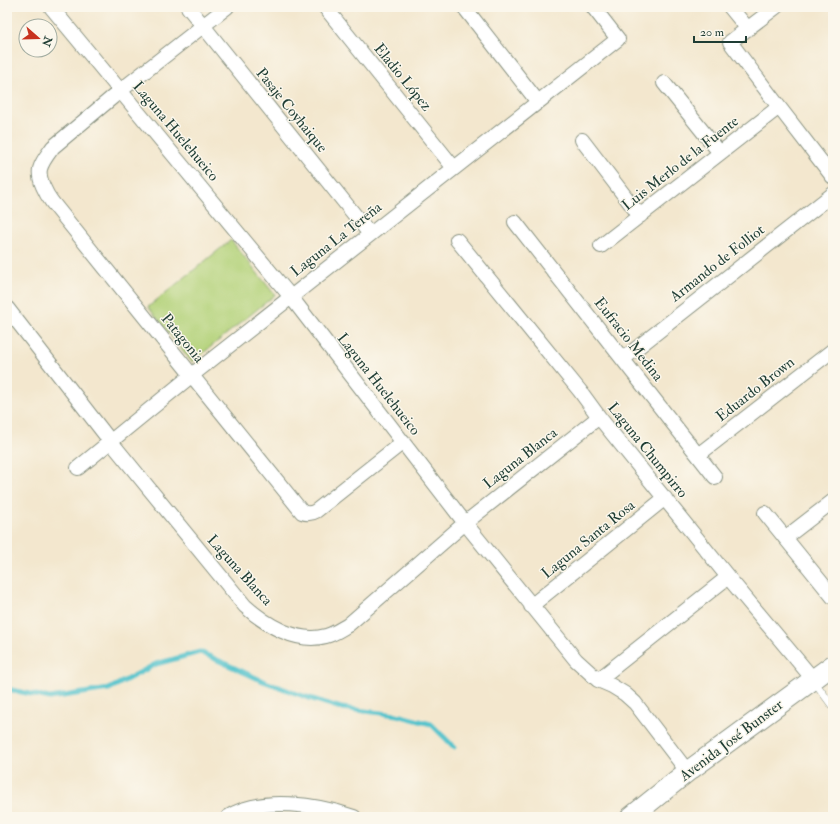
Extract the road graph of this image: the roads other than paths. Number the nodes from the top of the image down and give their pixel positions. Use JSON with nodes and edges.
{"nodes":[{"id":1,"x":51,"y":7,"type":"edge"},
{"id":2,"x":188,"y":7,"type":"edge"},
{"id":3,"x":227,"y":7,"type":"edge"},
{"id":4,"x":325,"y":7,"type":"edge"},
{"id":5,"x":464,"y":7,"type":"edge"},
{"id":6,"x":593,"y":7,"type":"edge"},
{"id":7,"x":730,"y":7,"type":"edge"},
{"id":8,"x":776,"y":7,"type":"edge"},
{"id":9,"x":203,"y":26,"type":"junction"},
{"id":10,"x":748,"y":29,"type":"junction"},
{"id":11,"x":664,"y":83,"type":"dead end"},
{"id":12,"x":120,"y":91,"type":"junction"},
{"id":13,"x":538,"y":102,"type":"junction"},
{"id":14,"x":779,"y":107,"type":"junction"},
{"id":15,"x":582,"y":140,"type":"dead end"},
{"id":16,"x":720,"y":153,"type":"junction"},
{"id":17,"x":454,"y":168,"type":"junction"},
{"id":18,"x":833,"y":177,"type":"edge"},
{"id":19,"x":833,"y":194,"type":"edge"},
{"id":20,"x":640,"y":216,"type":"junction"},
{"id":21,"x":515,"y":222,"type":"dead end"},
{"id":22,"x":370,"y":234,"type":"junction"},
{"id":23,"x":457,"y":240,"type":"dead end"},
{"id":24,"x":601,"y":246,"type":"dead end"},
{"id":25,"x":291,"y":297,"type":"junction"},
{"id":26,"x":7,"y":308,"type":"edge"},
{"id":27,"x":833,"y":350,"type":"edge"},
{"id":28,"x":623,"y":359,"type":"junction"},
{"id":29,"x":192,"y":375,"type":"junction"},
{"id":30,"x":599,"y":417,"type":"junction"},
{"id":31,"x":111,"y":442,"type":"junction"},
{"id":32,"x":403,"y":442,"type":"junction"},
{"id":33,"x":698,"y":456,"type":"junction"},
{"id":34,"x":78,"y":468,"type":"dead end"},
{"id":35,"x":715,"y":477,"type":"dead end"},
{"id":36,"x":665,"y":498,"type":"junction"},
{"id":37,"x":833,"y":501,"type":"edge"},
{"id":38,"x":765,"y":513,"type":"dead end"},
{"id":39,"x":465,"y":523,"type":"junction"},
{"id":40,"x":785,"y":538,"type":"junction"},
{"id":41,"x":728,"y":577,"type":"junction"},
{"id":42,"x":833,"y":597,"type":"edge"},
{"id":43,"x":531,"y":606,"type":"junction"},
{"id":44,"x":833,"y":665,"type":"edge"},
{"id":45,"x":813,"y":679,"type":"junction"},
{"id":46,"x":598,"y":680,"type":"junction"},
{"id":47,"x":833,"y":707,"type":"edge"},
{"id":48,"x":687,"y":772,"type":"junction"},
{"id":49,"x":228,"y":817,"type":"edge"},
{"id":50,"x":354,"y":817,"type":"edge"},
{"id":51,"x":631,"y":817,"type":"edge"}],
"edges":[{"from":1,"to":12,"type":"street","name":"Laguna Huelehueico"},
{"from":2,"to":9,"type":"street","name":"Pasaje Coyhaique"},
{"from":3,"to":9,"type":"street","name":"Patagonia"},
{"from":4,"to":17,"type":"street","name":"Eladio López"},
{"from":5,"to":13,"type":"street"},
{"from":6,"to":13,"type":"street","name":"Laguna La Tereña"},
{"from":7,"to":10,"type":"street"},
{"from":8,"to":10,"type":"street"},
{"from":9,"to":12,"type":"street","name":"Patagonia"},
{"from":9,"to":22,"type":"street","name":"Pasaje Coyhaique"},
{"from":10,"to":14,"type":"street"},
{"from":11,"to":16,"type":"street"},
{"from":12,"to":25,"type":"street","name":"Laguna Huelehueico"},
{"from":12,"to":29,"type":"street","name":"Patagonia"},
{"from":13,"to":17,"type":"street","name":"Laguna La Tereña"},
{"from":14,"to":16,"type":"street","name":"Luis Merlo de la Fuente"},
{"from":14,"to":18,"type":"street"},
{"from":15,"to":20,"type":"street"},
{"from":16,"to":20,"type":"street","name":"Luis Merlo de la Fuente"},
{"from":17,"to":22,"type":"street","name":"Laguna La Tereña"},
{"from":19,"to":28,"type":"street","name":"Armando de Folliot"},
{"from":20,"to":24,"type":"street","name":"Luis Merlo de la Fuente"},
{"from":21,"to":28,"type":"street","name":"Eufracio Medina"},
{"from":22,"to":25,"type":"street","name":"Laguna La Tereña"},
{"from":23,"to":30,"type":"street","name":"Laguna Chumpirro"},
{"from":25,"to":29,"type":"street","name":"Laguna La Tereña"},
{"from":25,"to":32,"type":"street","name":"Laguna Huelehueico"},
{"from":26,"to":31,"type":"street","name":"Laguna Blanca"},
{"from":27,"to":33,"type":"street","name":"Eduardo Brown"},
{"from":28,"to":33,"type":"street","name":"Eufracio Medina"},
{"from":29,"to":31,"type":"street","name":"Laguna La Tereña"},
{"from":29,"to":32,"type":"street","name":"Patagonia"},
{"from":30,"to":36,"type":"street","name":"Laguna Chumpirro"},
{"from":30,"to":39,"type":"street","name":"Laguna Blanca"},
{"from":31,"to":34,"type":"street","name":"Laguna La Tereña"},
{"from":31,"to":39,"type":"street","name":"Laguna Blanca"},
{"from":32,"to":39,"type":"street","name":"Laguna Huelehueico"},
{"from":33,"to":35,"type":"street","name":"Eufracio Medina"},
{"from":36,"to":41,"type":"street","name":"Laguna Chumpirro"},
{"from":36,"to":43,"type":"street","name":"Laguna Santa Rosa"},
{"from":37,"to":40,"type":"street"},
{"from":38,"to":40,"type":"street"},
{"from":39,"to":43,"type":"street","name":"Laguna Huelehueico"},
{"from":40,"to":42,"type":"street"},
{"from":41,"to":45,"type":"street","name":"Laguna Chumpirro"},
{"from":41,"to":46,"type":"street"},
{"from":43,"to":46,"type":"street","name":"Laguna Huelehueico"},
{"from":44,"to":45,"type":"main road","name":"Avenida José Bunster"},
{"from":45,"to":47,"type":"lane"},
{"from":45,"to":48,"type":"main road","name":"Avenida José Bunster"},
{"from":46,"to":48,"type":"street","name":"Laguna Huelehueico"},
{"from":48,"to":51,"type":"main road","name":"Avenida José Bunster"},
{"from":49,"to":50,"type":"street"}]}
